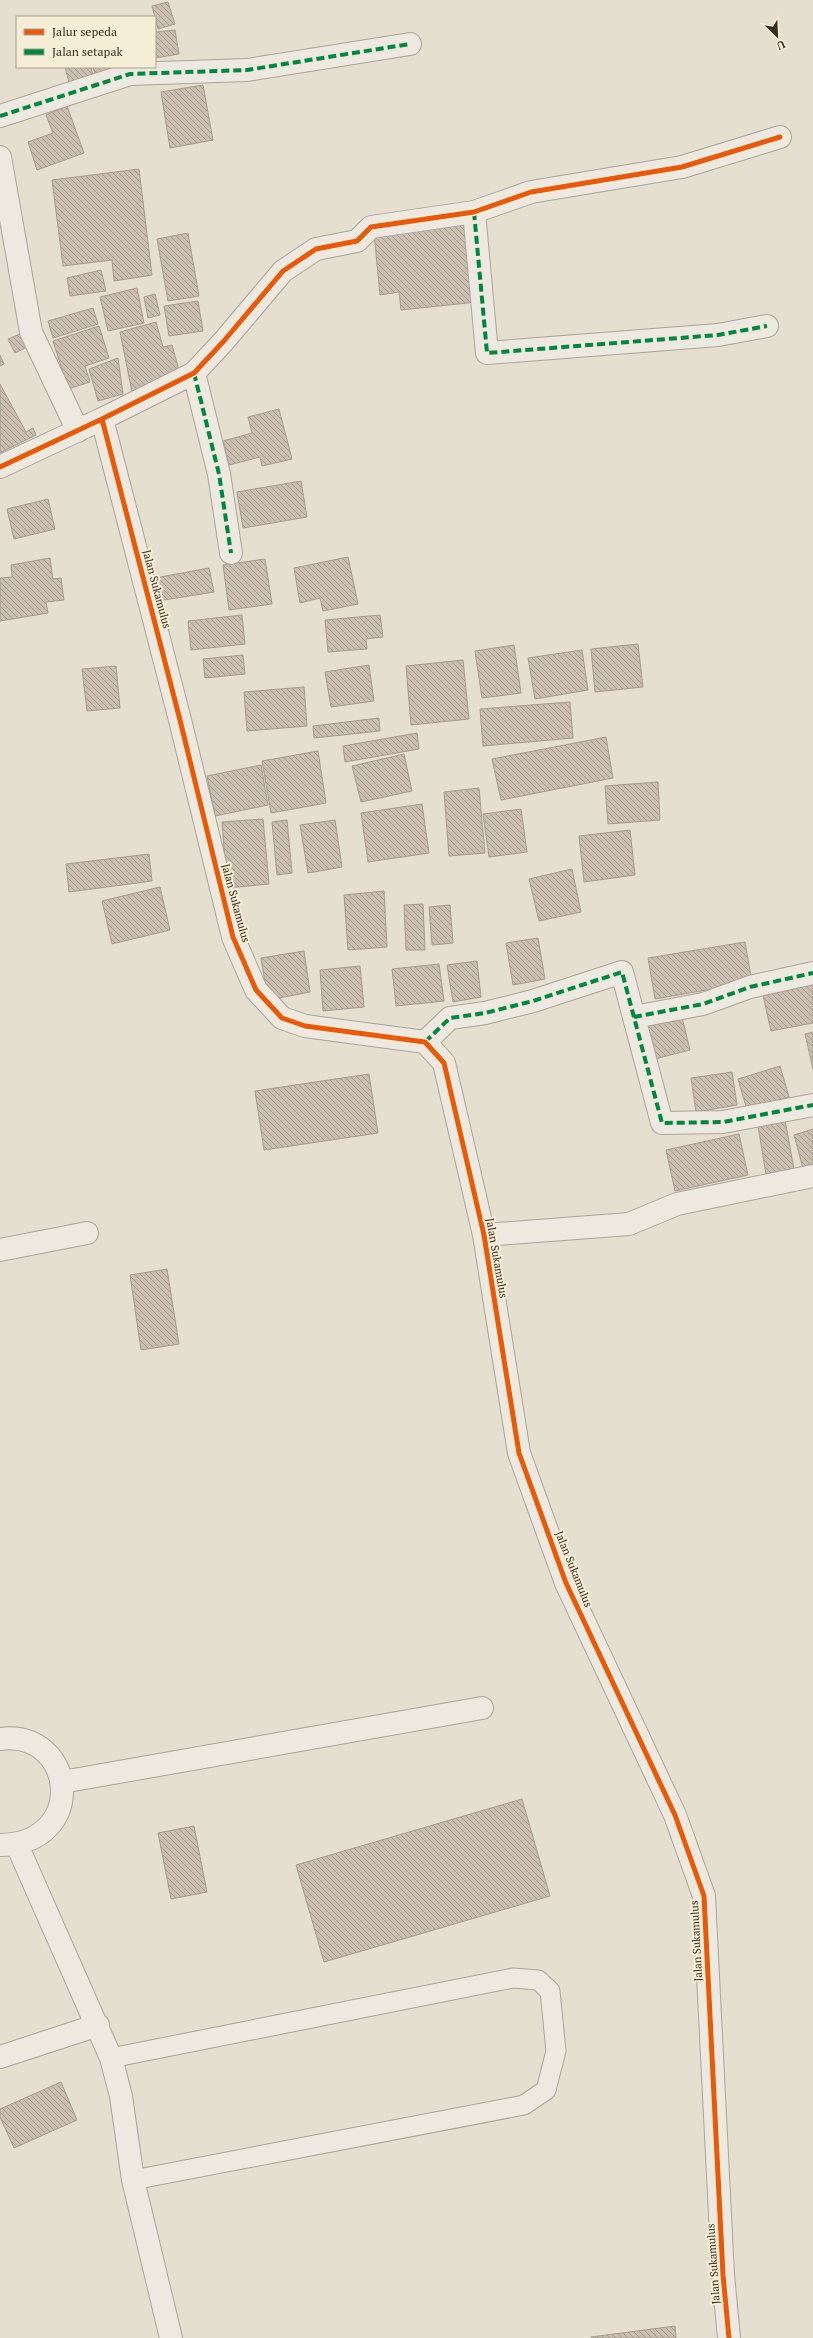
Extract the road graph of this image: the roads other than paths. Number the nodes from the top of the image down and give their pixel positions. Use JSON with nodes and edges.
{"nodes":[{"id":1,"x":410,"y":44,"type":"dead end"},
{"id":2,"x":0,"y":116,"type":"edge"},
{"id":3,"x":780,"y":137,"type":"dead end"},
{"id":4,"x":0,"y":157,"type":"edge"},
{"id":5,"x":474,"y":212,"type":"junction"},
{"id":6,"x":767,"y":326,"type":"dead end"},
{"id":7,"x":194,"y":373,"type":"junction"},
{"id":8,"x":102,"y":419,"type":"junction"},
{"id":9,"x":78,"y":431,"type":"junction"},
{"id":10,"x":0,"y":467,"type":"edge"},
{"id":11,"x":231,"y":553,"type":"dead end"},
{"id":12,"x":813,"y":973,"type":"edge"},
{"id":13,"x":634,"y":1017,"type":"junction"},
{"id":14,"x":425,"y":1042,"type":"junction"},
{"id":15,"x":813,"y":1105,"type":"edge"},
{"id":16,"x":813,"y":1176,"type":"edge"},
{"id":17,"x":87,"y":1233,"type":"dead end"},
{"id":18,"x":484,"y":1235,"type":"junction"},
{"id":19,"x":0,"y":1250,"type":"edge"},
{"id":20,"x":482,"y":1708,"type":"dead end"},
{"id":21,"x":0,"y":1739,"type":"edge"},
{"id":22,"x":62,"y":1782,"type":"junction"},
{"id":23,"x":8,"y":1845,"type":"edge"},
{"id":24,"x":98,"y":2025,"type":"junction"},
{"id":25,"x":0,"y":2057,"type":"edge"},
{"id":26,"x":111,"y":2058,"type":"junction"},
{"id":27,"x":133,"y":2180,"type":"junction"},
{"id":28,"x":171,"y":2338,"type":"edge"},
{"id":29,"x":729,"y":2338,"type":"edge"}],
"edges":[{"from":1,"to":2,"type":"street"},
{"from":3,"to":5,"type":"street"},
{"from":4,"to":9,"type":"street"},
{"from":5,"to":6,"type":"street"},
{"from":5,"to":7,"type":"street"},
{"from":7,"to":8,"type":"street"},
{"from":7,"to":11,"type":"street"},
{"from":8,"to":9,"type":"street"},
{"from":8,"to":14,"type":"street","name":"Jalan Sukamulus"},
{"from":9,"to":10,"type":"street"},
{"from":12,"to":13,"type":"street"},
{"from":13,"to":14,"type":"street"},
{"from":13,"to":15,"type":"street"},
{"from":14,"to":18,"type":"street","name":"Jalan Sukamulus"},
{"from":16,"to":18,"type":"street"},
{"from":17,"to":19,"type":"street"},
{"from":18,"to":29,"type":"street","name":"Jalan Sukamulus"},
{"from":20,"to":22,"type":"street"},
{"from":21,"to":22,"type":"street"},
{"from":22,"to":23,"type":"street"},
{"from":23,"to":24,"type":"street"},
{"from":24,"to":25,"type":"street"},
{"from":24,"to":26,"type":"street"},
{"from":26,"to":27,"type":"street"},
{"from":26,"to":27,"type":"lane"},
{"from":27,"to":28,"type":"street"}]}
